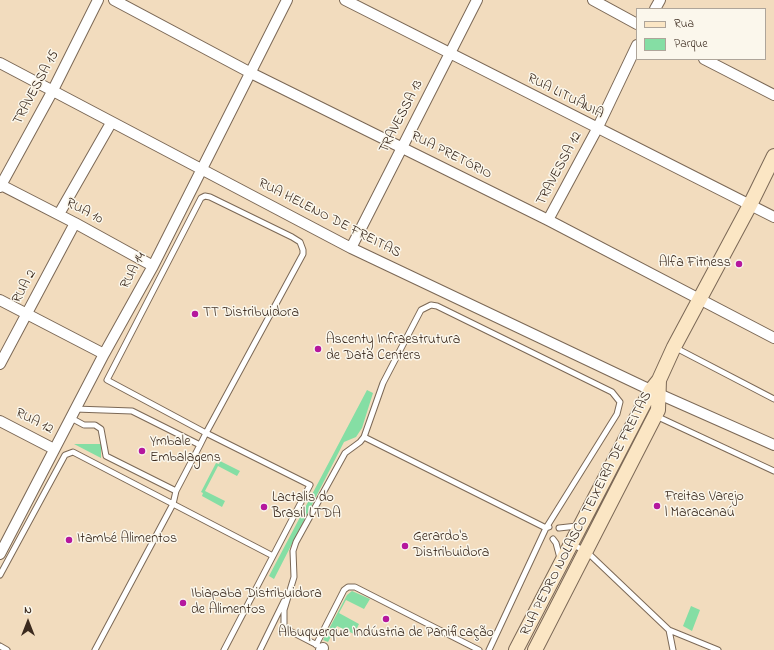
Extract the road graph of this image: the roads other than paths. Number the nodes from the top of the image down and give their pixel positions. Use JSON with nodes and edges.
{"nodes":[{"id":1,"x":98,"y":0,"type":"edge"},
{"id":2,"x":114,"y":0,"type":"edge"},
{"id":3,"x":287,"y":0,"type":"edge"},
{"id":4,"x":345,"y":0,"type":"edge"},
{"id":5,"x":477,"y":0,"type":"edge"},
{"id":6,"x":593,"y":0,"type":"edge"},
{"id":7,"x":636,"y":23,"type":"edge"},
{"id":8,"x":636,"y":47,"type":"edge"},
{"id":9,"x":450,"y":54,"type":"junction"},
{"id":10,"x":706,"y":60,"type":"edge"},
{"id":11,"x":0,"y":63,"type":"edge"},
{"id":12,"x":251,"y":73,"type":"junction"},
{"id":13,"x":52,"y":92,"type":"junction"},
{"id":14,"x":774,"y":95,"type":"edge"},
{"id":15,"x":111,"y":123,"type":"junction"},
{"id":16,"x":597,"y":129,"type":"junction"},
{"id":17,"x":402,"y":147,"type":"junction"},
{"id":18,"x":774,"y":156,"type":"edge"},
{"id":19,"x":200,"y":170,"type":"junction"},
{"id":20,"x":1,"y":183,"type":"edge"},
{"id":21,"x":750,"y":205,"type":"junction"},
{"id":22,"x":59,"y":214,"type":"junction"},
{"id":23,"x":774,"y":217,"type":"edge"},
{"id":24,"x":548,"y":220,"type":"junction"},
{"id":25,"x":75,"y":222,"type":"junction"},
{"id":26,"x":351,"y":248,"type":"junction"},
{"id":27,"x":153,"y":266,"type":"junction"},
{"id":28,"x":0,"y":300,"type":"edge"},
{"id":29,"x":699,"y":300,"type":"junction"},
{"id":30,"x":27,"y":314,"type":"junction"},
{"id":31,"x":774,"y":338,"type":"edge"},
{"id":32,"x":674,"y":347,"type":"junction"},
{"id":33,"x":104,"y":354,"type":"junction"},
{"id":34,"x":0,"y":364,"type":"edge"},
{"id":35,"x":656,"y":389,"type":"junction"},
{"id":36,"x":774,"y":399,"type":"edge"},
{"id":37,"x":73,"y":413,"type":"junction"},
{"id":38,"x":655,"y":416,"type":"junction"},
{"id":39,"x":0,"y":421,"type":"edge"},
{"id":40,"x":206,"y":433,"type":"junction"},
{"id":41,"x":364,"y":437,"type":"junction"},
{"id":42,"x":200,"y":445,"type":"junction"},
{"id":43,"x":774,"y":445,"type":"edge"},
{"id":44,"x":54,"y":449,"type":"junction"},
{"id":45,"x":774,"y":471,"type":"edge"},
{"id":46,"x":176,"y":491,"type":"junction"},
{"id":47,"x":173,"y":504,"type":"junction"},
{"id":48,"x":583,"y":523,"type":"junction"},
{"id":49,"x":559,"y":528,"type":"dead end"},
{"id":50,"x":548,"y":529,"type":"junction"},
{"id":51,"x":4,"y":538,"type":"edge"},
{"id":52,"x":553,"y":539,"type":"dead end"},
{"id":53,"x":572,"y":544,"type":"junction"},
{"id":54,"x":586,"y":551,"type":"junction"},
{"id":55,"x":0,"y":554,"type":"edge"},
{"id":56,"x":273,"y":556,"type":"junction"},
{"id":57,"x":561,"y":565,"type":"junction"},
{"id":58,"x":0,"y":576,"type":"edge"},
{"id":59,"x":290,"y":590,"type":"junction"},
{"id":60,"x":669,"y":630,"type":"junction"},
{"id":61,"x":0,"y":646,"type":"edge"},
{"id":62,"x":322,"y":648,"type":"edge"},
{"id":63,"x":7,"y":650,"type":"edge"},
{"id":64,"x":95,"y":650,"type":"edge"},
{"id":65,"x":224,"y":650,"type":"edge"},
{"id":66,"x":260,"y":650,"type":"edge"},
{"id":67,"x":479,"y":650,"type":"edge"},
{"id":68,"x":489,"y":650,"type":"edge"},
{"id":69,"x":516,"y":650,"type":"edge"},
{"id":70,"x":535,"y":650,"type":"edge"},
{"id":71,"x":673,"y":650,"type":"edge"},
{"id":72,"x":718,"y":650,"type":"edge"}],
"edges":[{"from":1,"to":13,"type":"street","name":"TRAVESSA 15"},
{"from":2,"to":12,"type":"street","name":"RUA PRETÓRIO"},
{"from":3,"to":12,"type":"street","name":"RUA 14"},
{"from":4,"to":9,"type":"street","name":"RUA LITUÂNIA"},
{"from":5,"to":9,"type":"street","name":"TRAVESSA 13"},
{"from":6,"to":7,"type":"street"},
{"from":8,"to":16,"type":"street","name":"TRAVESSA 12"},
{"from":9,"to":16,"type":"street","name":"RUA LITUÂNIA"},
{"from":9,"to":17,"type":"street","name":"TRAVESSA 13"},
{"from":10,"to":14,"type":"street"},
{"from":11,"to":13,"type":"street","name":"RUA HELENO DE FREITAS"},
{"from":12,"to":17,"type":"street","name":"RUA PRETÓRIO"},
{"from":12,"to":19,"type":"street","name":"RUA 14"},
{"from":13,"to":15,"type":"street","name":"RUA HELENO DE FREITAS"},
{"from":13,"to":20,"type":"street","name":"TRAVESSA 15"},
{"from":15,"to":19,"type":"street","name":"RUA HELENO DE FREITAS"},
{"from":15,"to":22,"type":"street"},
{"from":16,"to":21,"type":"street","name":"RUA LITUÂNIA"},
{"from":16,"to":24,"type":"street","name":"TRAVESSA 12"},
{"from":17,"to":24,"type":"street","name":"RUA PRETÓRIO"},
{"from":17,"to":26,"type":"street","name":"TRAVESSA 13"},
{"from":18,"to":21,"type":"main road","name":"RUA PEDRO NOLASCO TEIXEIRA DE FREITAS"},
{"from":19,"to":26,"type":"street","name":"RUA HELENO DE FREITAS"},
{"from":19,"to":27,"type":"street","name":"RUA 14"},
{"from":20,"to":22,"type":"street","name":"RUA 10"},
{"from":21,"to":23,"type":"street","name":"RUA LITUÂNIA"},
{"from":21,"to":29,"type":"main road","name":"RUA PEDRO NOLASCO TEIXEIRA DE FREITAS"},
{"from":22,"to":25,"type":"street","name":"RUA 10"},
{"from":24,"to":29,"type":"street","name":"RUA PRETÓRIO"},
{"from":25,"to":27,"type":"street","name":"RUA 10"},
{"from":25,"to":30,"type":"street","name":"RUA 2"},
{"from":26,"to":35,"type":"street","name":"RUA HELENO DE FREITAS"},
{"from":27,"to":33,"type":"street","name":"RUA 14"},
{"from":28,"to":30,"type":"street"},
{"from":29,"to":31,"type":"street","name":"RUA PRETÓRIO"},
{"from":29,"to":32,"type":"main road","name":"RUA PEDRO NOLASCO TEIXEIRA DE FREITAS"},
{"from":30,"to":33,"type":"street"},
{"from":30,"to":34,"type":"street","name":"RUA 2"},
{"from":32,"to":35,"type":"main road","name":"RUA PEDRO NOLASCO TEIXEIRA DE FREITAS"},
{"from":32,"to":36,"type":"lane"},
{"from":33,"to":37,"type":"street","name":"RUA 14"},
{"from":35,"to":38,"type":"main road","name":"RUA PEDRO NOLASCO TEIXEIRA DE FREITAS"},
{"from":35,"to":43,"type":"street","name":"RUA HELENO DE FREITAS"},
{"from":35,"to":48,"type":"main road","name":"RUA PEDRO NOLASCO TEIXEIRA DE FREITAS"},
{"from":37,"to":42,"type":"lane"},
{"from":37,"to":44,"type":"street","name":"RUA 14"},
{"from":37,"to":46,"type":"lane"},
{"from":38,"to":45,"type":"lane"},
{"from":38,"to":54,"type":"main road","name":"RUA PEDRO NOLASCO TEIXEIRA DE FREITAS"},
{"from":39,"to":44,"type":"street","name":"RUA 12"},
{"from":40,"to":40,"type":"lane"},
{"from":40,"to":42,"type":"lane"},
{"from":40,"to":56,"type":"lane"},
{"from":41,"to":50,"type":"lane"},
{"from":41,"to":50,"type":"lane"},
{"from":41,"to":59,"type":"lane"},
{"from":42,"to":46,"type":"lane"},
{"from":44,"to":51,"type":"street","name":"RUA 14"},
{"from":46,"to":47,"type":"lane"},
{"from":47,"to":56,"type":"lane"},
{"from":47,"to":58,"type":"lane"},
{"from":47,"to":64,"type":"lane"},
{"from":48,"to":49,"type":"lane"},
{"from":48,"to":53,"type":"main road","name":"RUA PEDRO NOLASCO TEIXEIRA DE FREITAS"},
{"from":50,"to":68,"type":"lane"},
{"from":51,"to":55,"type":"street","name":"RUA 14"},
{"from":52,"to":57,"type":"lane"},
{"from":53,"to":54,"type":"lane"},
{"from":53,"to":57,"type":"main road","name":"RUA PEDRO NOLASCO TEIXEIRA DE FREITAS"},
{"from":54,"to":60,"type":"lane"},
{"from":54,"to":70,"type":"main road","name":"RUA PEDRO NOLASCO TEIXEIRA DE FREITAS"},
{"from":56,"to":65,"type":"lane"},
{"from":57,"to":69,"type":"main road","name":"RUA PEDRO NOLASCO TEIXEIRA DE FREITAS"},
{"from":59,"to":62,"type":"lane"},
{"from":59,"to":66,"type":"lane"},
{"from":60,"to":71,"type":"lane"},
{"from":60,"to":72,"type":"lane"},
{"from":61,"to":63,"type":"lane"},
{"from":62,"to":67,"type":"lane"}]}
